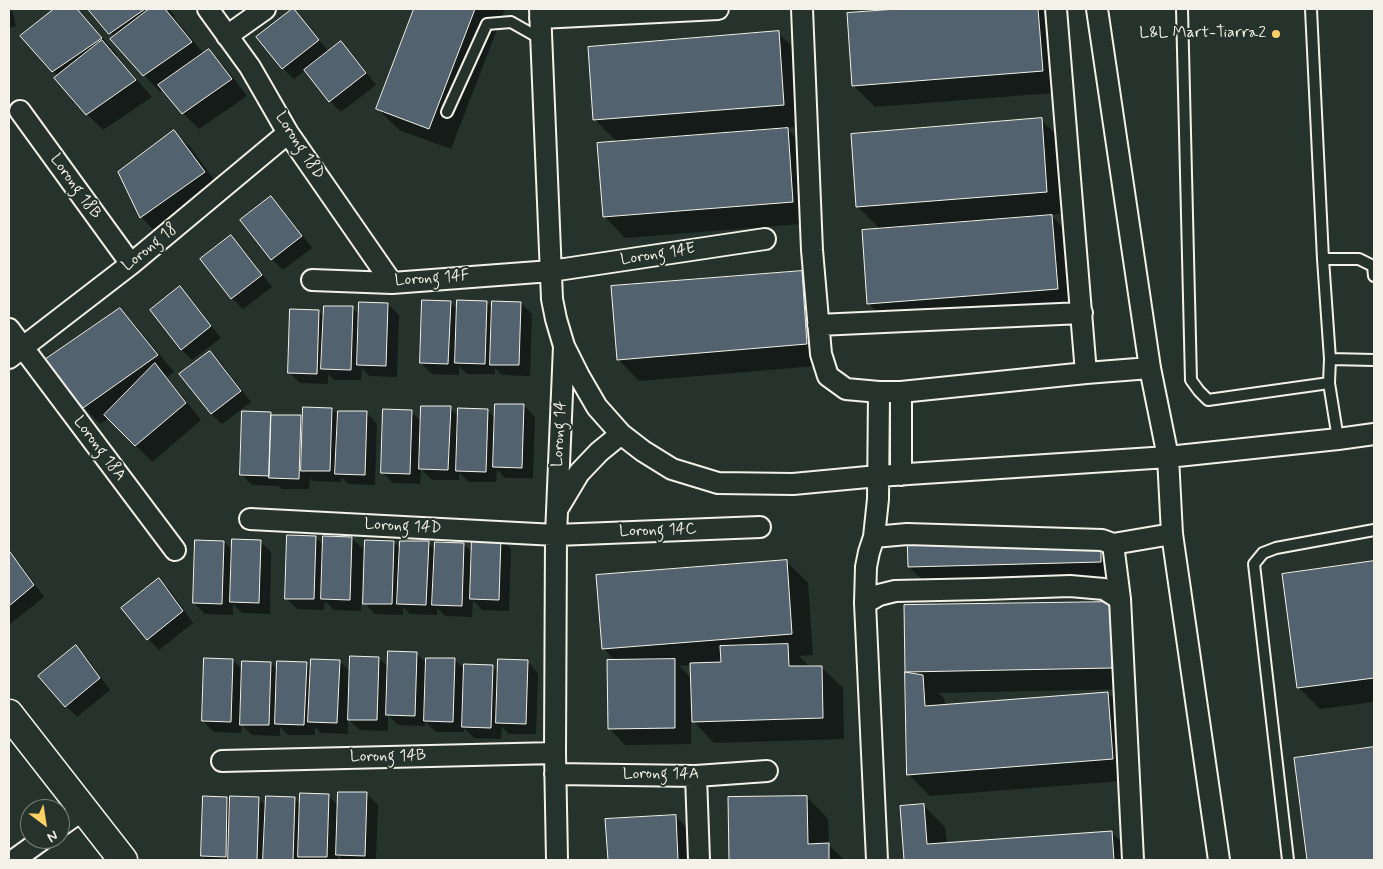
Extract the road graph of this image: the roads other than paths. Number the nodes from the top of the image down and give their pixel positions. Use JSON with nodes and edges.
{"nodes":[{"id":1,"x":208,"y":9,"type":"edge"},
{"id":2,"x":265,"y":9,"type":"edge"},
{"id":3,"x":718,"y":9,"type":"edge"},
{"id":4,"x":802,"y":9,"type":"edge"},
{"id":5,"x":1056,"y":9,"type":"edge"},
{"id":6,"x":1097,"y":9,"type":"edge"},
{"id":7,"x":1182,"y":9,"type":"edge"},
{"id":8,"x":1311,"y":9,"type":"edge"},
{"id":9,"x":540,"y":13,"type":"edge"},
{"id":10,"x":227,"y":36,"type":"junction"},
{"id":11,"x":541,"y":40,"type":"junction"},
{"id":12,"x":20,"y":111,"type":"dead end"},
{"id":13,"x":447,"y":112,"type":"dead end"},
{"id":14,"x":288,"y":133,"type":"junction"},
{"id":15,"x":765,"y":239,"type":"dead end"},
{"id":16,"x":1323,"y":259,"type":"junction"},
{"id":17,"x":131,"y":264,"type":"junction"},
{"id":18,"x":551,"y":271,"type":"junction"},
{"id":19,"x":1374,"y":276,"type":"edge"},
{"id":20,"x":312,"y":280,"type":"dead end"},
{"id":21,"x":392,"y":283,"type":"junction"},
{"id":22,"x":1082,"y":313,"type":"junction"},
{"id":23,"x":818,"y":325,"type":"junction"},
{"id":24,"x":9,"y":329,"type":"edge"},
{"id":25,"x":564,"y":346,"type":"junction"},
{"id":26,"x":16,"y":352,"type":"edge"},
{"id":27,"x":1330,"y":359,"type":"junction"},
{"id":28,"x":1374,"y":360,"type":"edge"},
{"id":29,"x":1150,"y":368,"type":"junction"},
{"id":30,"x":1086,"y":374,"type":"junction"},
{"id":31,"x":1330,"y":383,"type":"junction"},
{"id":32,"x":879,"y":392,"type":"junction"},
{"id":33,"x":900,"y":392,"type":"junction"},
{"id":34,"x":621,"y":434,"type":"junction"},
{"id":35,"x":1374,"y":434,"type":"edge"},
{"id":36,"x":1338,"y":440,"type":"junction"},
{"id":37,"x":1168,"y":457,"type":"junction"},
{"id":38,"x":900,"y":475,"type":"junction"},
{"id":39,"x":878,"y":476,"type":"junction"},
{"id":40,"x":557,"y":510,"type":"junction"},
{"id":41,"x":250,"y":518,"type":"dead end"},
{"id":42,"x":760,"y":527,"type":"dead end"},
{"id":43,"x":1374,"y":530,"type":"edge"},
{"id":44,"x":1172,"y":534,"type":"junction"},
{"id":45,"x":556,"y":535,"type":"junction"},
{"id":46,"x":874,"y":538,"type":"junction"},
{"id":47,"x":1113,"y":544,"type":"junction"},
{"id":48,"x":175,"y":550,"type":"dead end"},
{"id":49,"x":1120,"y":599,"type":"junction"},
{"id":50,"x":865,"y":603,"type":"junction"},
{"id":51,"x":9,"y":714,"type":"edge"},
{"id":52,"x":555,"y":753,"type":"junction"},
{"id":53,"x":222,"y":761,"type":"dead end"},
{"id":54,"x":767,"y":771,"type":"dead end"},
{"id":55,"x":555,"y":774,"type":"junction"},
{"id":56,"x":696,"y":776,"type":"junction"},
{"id":57,"x":84,"y":808,"type":"junction"},
{"id":58,"x":70,"y":818,"type":"edge"},
{"id":59,"x":29,"y":849,"type":"edge"},
{"id":60,"x":14,"y":860,"type":"edge"},
{"id":61,"x":123,"y":860,"type":"edge"},
{"id":62,"x":557,"y":860,"type":"edge"},
{"id":63,"x":698,"y":860,"type":"edge"},
{"id":64,"x":877,"y":860,"type":"edge"},
{"id":65,"x":1133,"y":860,"type":"edge"},
{"id":66,"x":1219,"y":860,"type":"edge"},
{"id":67,"x":1288,"y":860,"type":"edge"}],
"edges":[{"from":1,"to":10,"type":"street","name":"Lorong 18D"},
{"from":2,"to":10,"type":"street"},
{"from":3,"to":9,"type":"street"},
{"from":4,"to":23,"type":"street"},
{"from":5,"to":22,"type":"street"},
{"from":6,"to":29,"type":"street"},
{"from":7,"to":31,"type":"lane"},
{"from":8,"to":16,"type":"lane"},
{"from":9,"to":11,"type":"street","name":"Lorong 14"},
{"from":10,"to":14,"type":"street","name":"Lorong 18D"},
{"from":11,"to":13,"type":"lane"},
{"from":11,"to":18,"type":"street","name":"Lorong 14"},
{"from":12,"to":17,"type":"street","name":"Lorong 18B"},
{"from":14,"to":17,"type":"street","name":"Lorong 18"},
{"from":14,"to":21,"type":"street","name":"Lorong 18D"},
{"from":15,"to":18,"type":"street","name":"Lorong 14E"},
{"from":16,"to":19,"type":"lane"},
{"from":16,"to":27,"type":"lane"},
{"from":17,"to":26,"type":"street","name":"Lorong 18"},
{"from":18,"to":21,"type":"street","name":"Lorong 14F"},
{"from":18,"to":25,"type":"street","name":"Lorong 14"},
{"from":20,"to":21,"type":"street","name":"Lorong 14F"},
{"from":22,"to":23,"type":"street"},
{"from":22,"to":30,"type":"street"},
{"from":23,"to":32,"type":"street"},
{"from":24,"to":26,"type":"street","name":"Lorong 18A"},
{"from":25,"to":34,"type":"street"},
{"from":25,"to":40,"type":"street","name":"Lorong 14"},
{"from":26,"to":48,"type":"street","name":"Lorong 18A"},
{"from":27,"to":28,"type":"lane"},
{"from":27,"to":31,"type":"lane"},
{"from":29,"to":30,"type":"street"},
{"from":29,"to":37,"type":"street"},
{"from":30,"to":33,"type":"street"},
{"from":31,"to":36,"type":"lane"},
{"from":32,"to":33,"type":"street"},
{"from":32,"to":39,"type":"street"},
{"from":33,"to":38,"type":"street"},
{"from":34,"to":39,"type":"street"},
{"from":34,"to":40,"type":"street"},
{"from":35,"to":36,"type":"street"},
{"from":36,"to":37,"type":"street"},
{"from":37,"to":38,"type":"street"},
{"from":37,"to":44,"type":"street"},
{"from":38,"to":39,"type":"street"},
{"from":39,"to":46,"type":"street"},
{"from":40,"to":45,"type":"street","name":"Lorong 14"},
{"from":41,"to":45,"type":"street","name":"Lorong 14D"},
{"from":42,"to":45,"type":"street","name":"Lorong 14C"},
{"from":43,"to":67,"type":"lane"},
{"from":44,"to":47,"type":"street"},
{"from":44,"to":66,"type":"street"},
{"from":45,"to":52,"type":"street","name":"Lorong 14"},
{"from":46,"to":47,"type":"street"},
{"from":46,"to":50,"type":"street"},
{"from":47,"to":49,"type":"street"},
{"from":49,"to":50,"type":"street"},
{"from":49,"to":65,"type":"street"},
{"from":50,"to":64,"type":"street"},
{"from":51,"to":57,"type":"street"},
{"from":52,"to":53,"type":"street","name":"Lorong 14B"},
{"from":52,"to":55,"type":"street","name":"Lorong 14"},
{"from":54,"to":56,"type":"street","name":"Lorong 14A"},
{"from":55,"to":56,"type":"street","name":"Lorong 14A"},
{"from":55,"to":62,"type":"street","name":"Lorong 14"},
{"from":56,"to":63,"type":"street"},
{"from":57,"to":58,"type":"street"},
{"from":57,"to":61,"type":"street"},
{"from":59,"to":60,"type":"street"}]}
